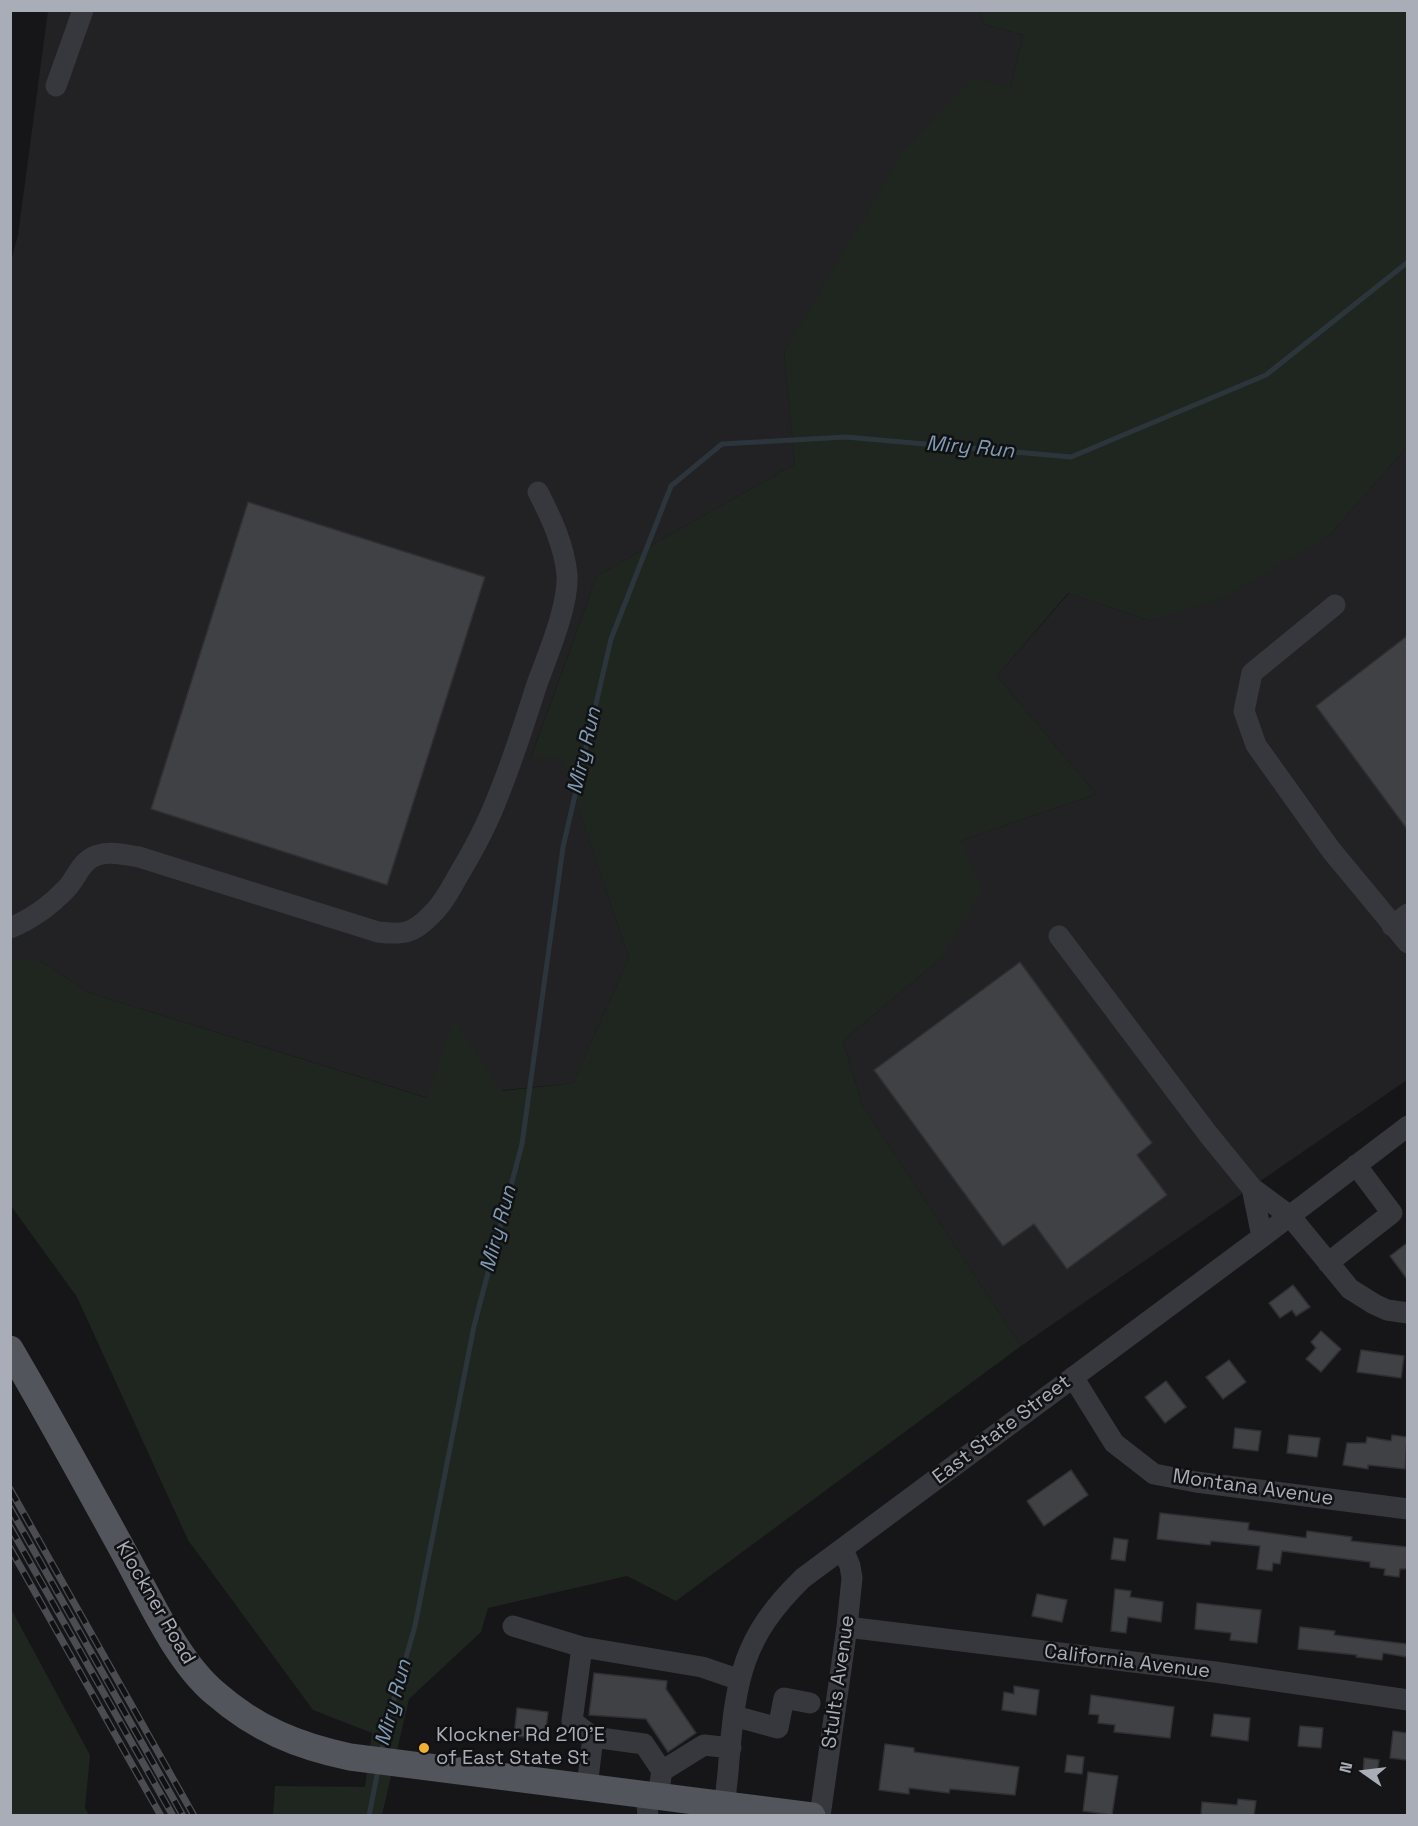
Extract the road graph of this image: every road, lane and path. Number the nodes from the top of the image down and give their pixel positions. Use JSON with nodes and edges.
{"nodes":[{"id":1,"x":83,"y":10,"type":"edge"},
{"id":2,"x":56,"y":86,"type":"dead end"},
{"id":3,"x":538,"y":492,"type":"dead end"},
{"id":4,"x":1335,"y":605,"type":"dead end"},
{"id":5,"x":1400,"y":920,"type":"edge"},
{"id":6,"x":10,"y":928,"type":"edge"},
{"id":7,"x":1059,"y":936,"type":"dead end"},
{"id":8,"x":1407,"y":943,"type":"edge"},
{"id":9,"x":1407,"y":1126,"type":"edge"},
{"id":10,"x":1356,"y":1165,"type":"junction"},
{"id":11,"x":1251,"y":1188,"type":"junction"},
{"id":12,"x":1290,"y":1216,"type":"junction"},
{"id":13,"x":1262,"y":1237,"type":"junction"},
{"id":14,"x":1328,"y":1263,"type":"junction"},
{"id":15,"x":1407,"y":1313,"type":"edge"},
{"id":16,"x":10,"y":1349,"type":"edge"},
{"id":17,"x":1073,"y":1377,"type":"junction"},
{"id":18,"x":1407,"y":1509,"type":"edge"},
{"id":19,"x":843,"y":1549,"type":"junction"},
{"id":20,"x":513,"y":1626,"type":"dead end"},
{"id":21,"x":847,"y":1627,"type":"junction"},
{"id":22,"x":582,"y":1647,"type":"junction"},
{"id":23,"x":740,"y":1680,"type":"junction"},
{"id":24,"x":1407,"y":1700,"type":"edge"},
{"id":25,"x":810,"y":1703,"type":"dead end"},
{"id":26,"x":734,"y":1716,"type":"junction"},
{"id":27,"x":593,"y":1737,"type":"junction"},
{"id":28,"x":730,"y":1748,"type":"junction"},
{"id":29,"x":587,"y":1787,"type":"junction"},
{"id":30,"x":654,"y":1794,"type":"edge"},
{"id":31,"x":724,"y":1810,"type":"edge"},
{"id":32,"x":812,"y":1815,"type":"edge"},
{"id":33,"x":820,"y":1815,"type":"edge"}],
"edges":[{"from":1,"to":2,"type":"street"},
{"from":3,"to":6,"type":"street"},
{"from":4,"to":5,"type":"street"},
{"from":5,"to":8,"type":"street"},
{"from":7,"to":11,"type":"street"},
{"from":9,"to":10,"type":"street","name":"East State Street"},
{"from":10,"to":12,"type":"street","name":"East State Street"},
{"from":10,"to":14,"type":"street"},
{"from":11,"to":12,"type":"street"},
{"from":11,"to":13,"type":"street"},
{"from":12,"to":13,"type":"street","name":"East State Street"},
{"from":12,"to":14,"type":"street"},
{"from":13,"to":17,"type":"street","name":"East State Street"},
{"from":14,"to":15,"type":"street"},
{"from":16,"to":29,"type":"main road","name":"Klockner Road"},
{"from":17,"to":18,"type":"street","name":"Montana Avenue"},
{"from":17,"to":19,"type":"street","name":"East State Street"},
{"from":19,"to":21,"type":"street","name":"Stults Avenue"},
{"from":19,"to":23,"type":"street","name":"East State Street"},
{"from":20,"to":22,"type":"street"},
{"from":21,"to":24,"type":"street","name":"California Avenue"},
{"from":21,"to":33,"type":"street","name":"Stults Avenue"},
{"from":22,"to":23,"type":"street"},
{"from":22,"to":27,"type":"street"},
{"from":23,"to":26,"type":"street","name":"East State Street"},
{"from":25,"to":26,"type":"street"},
{"from":26,"to":28,"type":"street","name":"East State Street"},
{"from":27,"to":29,"type":"street"},
{"from":27,"to":30,"type":"street"},
{"from":28,"to":30,"type":"street"},
{"from":28,"to":31,"type":"street","name":"East State Street"},
{"from":29,"to":30,"type":"main road","name":"Klockner Road"},
{"from":30,"to":31,"type":"main road","name":"Klockner Road"},
{"from":31,"to":32,"type":"main road","name":"Klockner Road"}]}
